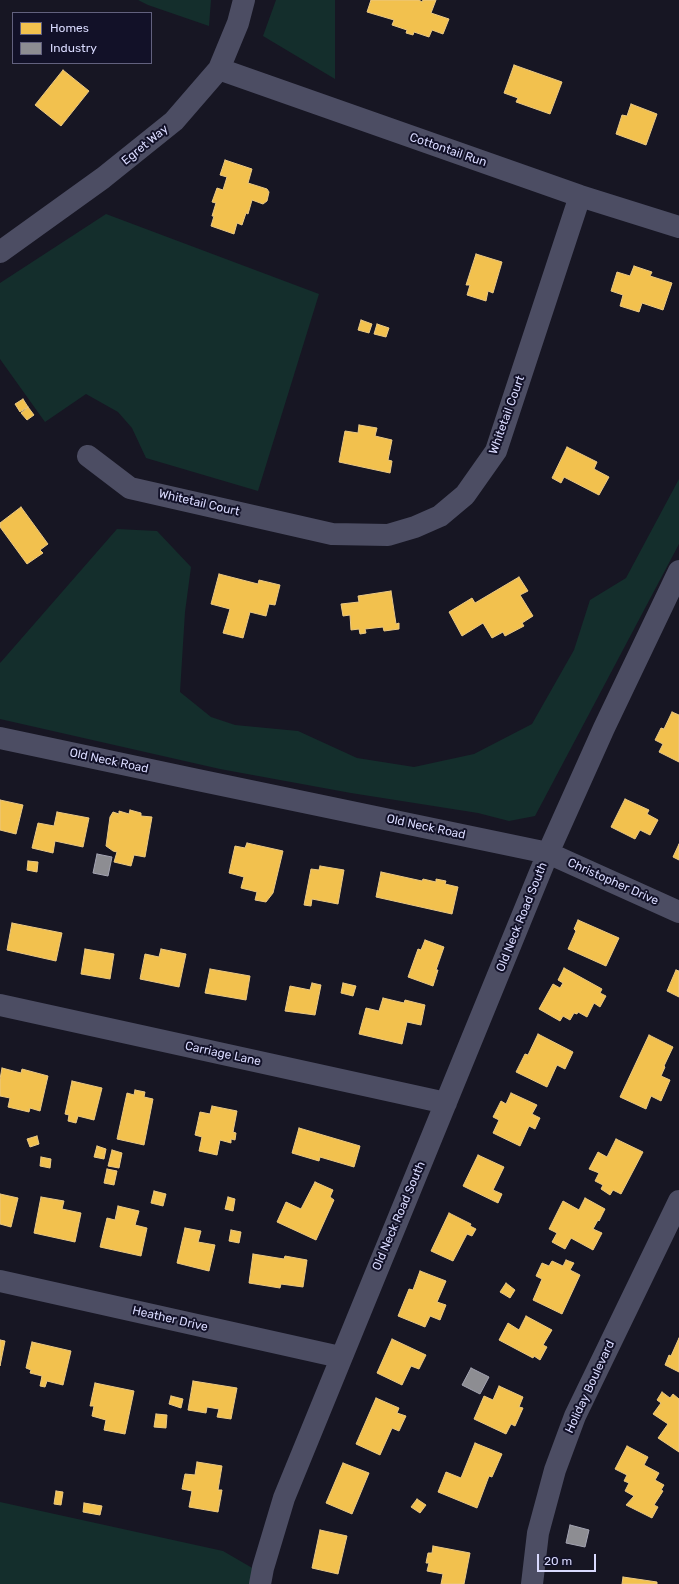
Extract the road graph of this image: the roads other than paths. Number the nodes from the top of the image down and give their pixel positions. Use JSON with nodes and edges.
{"nodes":[{"id":1,"x":244,"y":0,"type":"edge"},
{"id":2,"x":219,"y":69,"type":"junction"},
{"id":3,"x":580,"y":196,"type":"junction"},
{"id":4,"x":679,"y":227,"type":"edge"},
{"id":5,"x":0,"y":252,"type":"edge"},
{"id":6,"x":88,"y":456,"type":"dead end"},
{"id":7,"x":679,"y":571,"type":"edge"},
{"id":8,"x":0,"y":738,"type":"edge"},
{"id":9,"x":548,"y":853,"type":"junction"},
{"id":10,"x":679,"y":912,"type":"edge"},
{"id":11,"x":0,"y":1005,"type":"edge"},
{"id":12,"x":446,"y":1103,"type":"junction"},
{"id":13,"x":679,"y":1201,"type":"edge"},
{"id":14,"x":0,"y":1281,"type":"edge"},
{"id":15,"x":340,"y":1357,"type":"junction"},
{"id":16,"x":260,"y":1584,"type":"edge"},
{"id":17,"x":532,"y":1584,"type":"edge"}],
"edges":[{"from":1,"to":2,"type":"street","name":"Egret Way"},
{"from":2,"to":3,"type":"street","name":"Cottontail Run"},
{"from":2,"to":5,"type":"street","name":"Egret Way"},
{"from":3,"to":4,"type":"street","name":"Cottontail Run"},
{"from":3,"to":6,"type":"street","name":"Whitetail Court"},
{"from":7,"to":9,"type":"street"},
{"from":8,"to":9,"type":"street","name":"Old Neck Road"},
{"from":9,"to":10,"type":"street","name":"Christopher Drive"},
{"from":9,"to":12,"type":"street","name":"Old Neck Road South"},
{"from":11,"to":12,"type":"street","name":"Carriage Lane"},
{"from":12,"to":15,"type":"street","name":"Old Neck Road South"},
{"from":13,"to":17,"type":"street","name":"Holiday Boulevard"},
{"from":14,"to":15,"type":"street","name":"Heather Drive"},
{"from":15,"to":16,"type":"street","name":"Old Neck Road South"}]}
